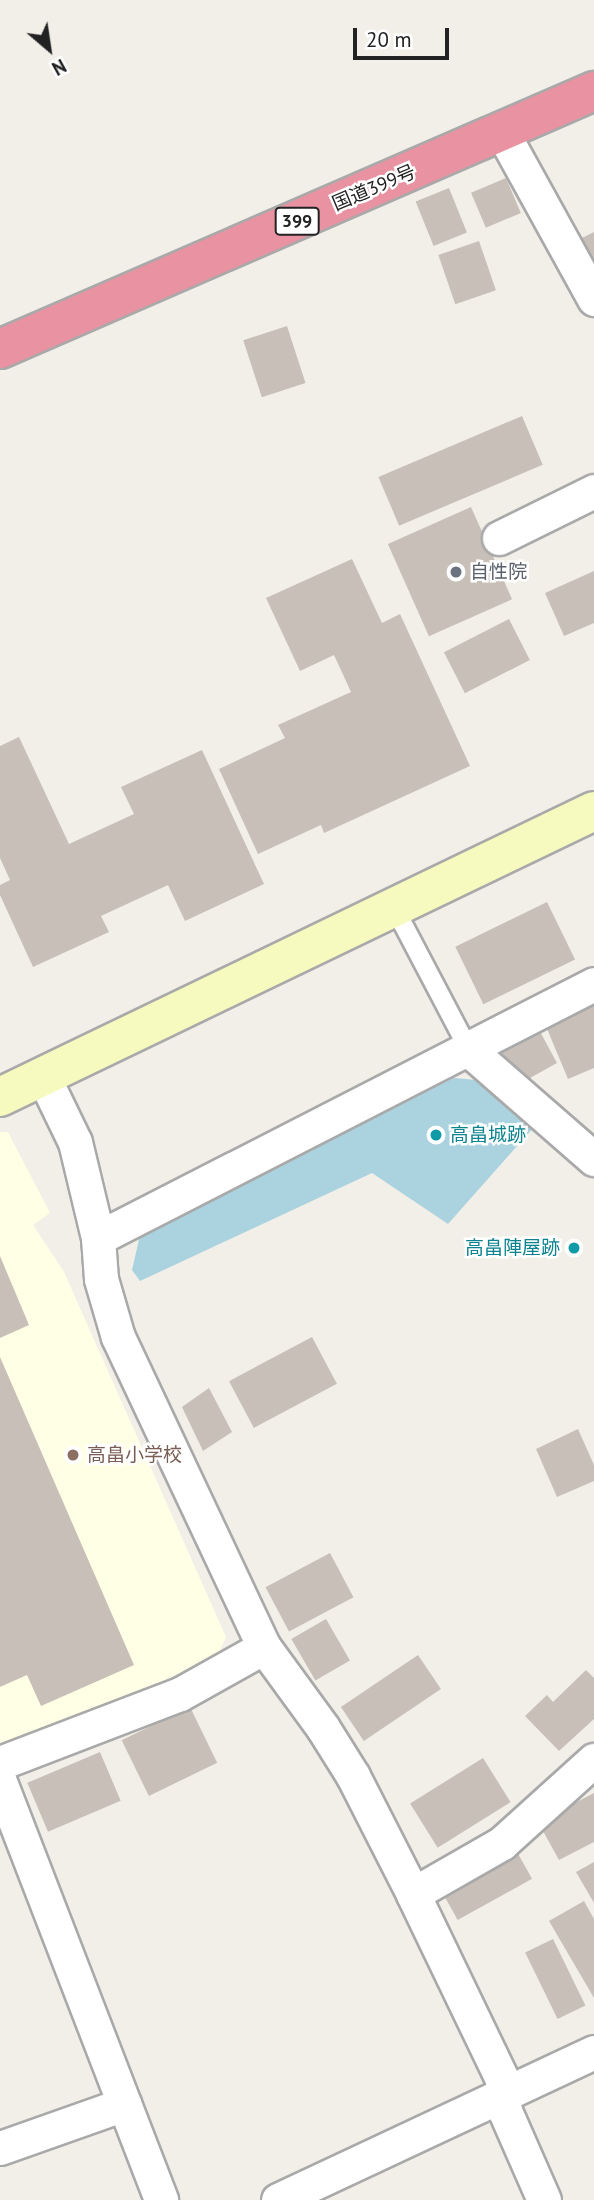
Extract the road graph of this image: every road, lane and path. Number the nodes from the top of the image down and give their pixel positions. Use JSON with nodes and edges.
{"nodes":[{"id":1,"x":594,"y":91,"type":"edge"},
{"id":2,"x":502,"y":132,"type":"junction"},
{"id":3,"x":594,"y":299,"type":"edge"},
{"id":4,"x":0,"y":349,"type":"edge"},
{"id":5,"x":594,"y":491,"type":"edge"},
{"id":6,"x":499,"y":538,"type":"dead end"},
{"id":7,"x":594,"y":811,"type":"edge"},
{"id":8,"x":395,"y":909,"type":"junction"},
{"id":9,"x":594,"y":984,"type":"edge"},
{"id":10,"x":470,"y":1050,"type":"junction"},
{"id":11,"x":44,"y":1078,"type":"junction"},
{"id":12,"x":0,"y":1097,"type":"edge"},
{"id":13,"x":594,"y":1159,"type":"edge"},
{"id":14,"x":98,"y":1238,"type":"junction"},
{"id":15,"x":264,"y":1647,"type":"junction"},
{"id":16,"x":594,"y":1760,"type":"edge"},
{"id":17,"x":0,"y":1763,"type":"edge"},
{"id":18,"x":0,"y":1782,"type":"edge"},
{"id":19,"x":413,"y":1894,"type":"junction"},
{"id":20,"x":594,"y":2052,"type":"edge"},
{"id":21,"x":504,"y":2094,"type":"junction"},
{"id":22,"x":124,"y":2104,"type":"junction"},
{"id":23,"x":0,"y":2148,"type":"edge"},
{"id":24,"x":161,"y":2200,"type":"edge"},
{"id":25,"x":278,"y":2200,"type":"edge"},
{"id":26,"x":544,"y":2200,"type":"edge"}],
"edges":[{"from":1,"to":2,"type":"highway","name":"国道399号","number":"399"},
{"from":2,"to":3,"type":"street"},
{"from":2,"to":4,"type":"highway","name":"国道399号","number":"399"},
{"from":5,"to":6,"type":"street"},
{"from":7,"to":8,"type":"street"},
{"from":8,"to":10,"type":"lane"},
{"from":8,"to":11,"type":"street"},
{"from":9,"to":10,"type":"street"},
{"from":10,"to":13,"type":"street"},
{"from":10,"to":14,"type":"street"},
{"from":11,"to":12,"type":"street"},
{"from":11,"to":14,"type":"street"},
{"from":14,"to":15,"type":"street"},
{"from":15,"to":17,"type":"street"},
{"from":15,"to":19,"type":"street"},
{"from":16,"to":19,"type":"street"},
{"from":18,"to":22,"type":"street"},
{"from":19,"to":21,"type":"street"},
{"from":20,"to":21,"type":"street"},
{"from":21,"to":25,"type":"street"},
{"from":21,"to":26,"type":"street"},
{"from":22,"to":23,"type":"street"},
{"from":22,"to":24,"type":"street"}]}
